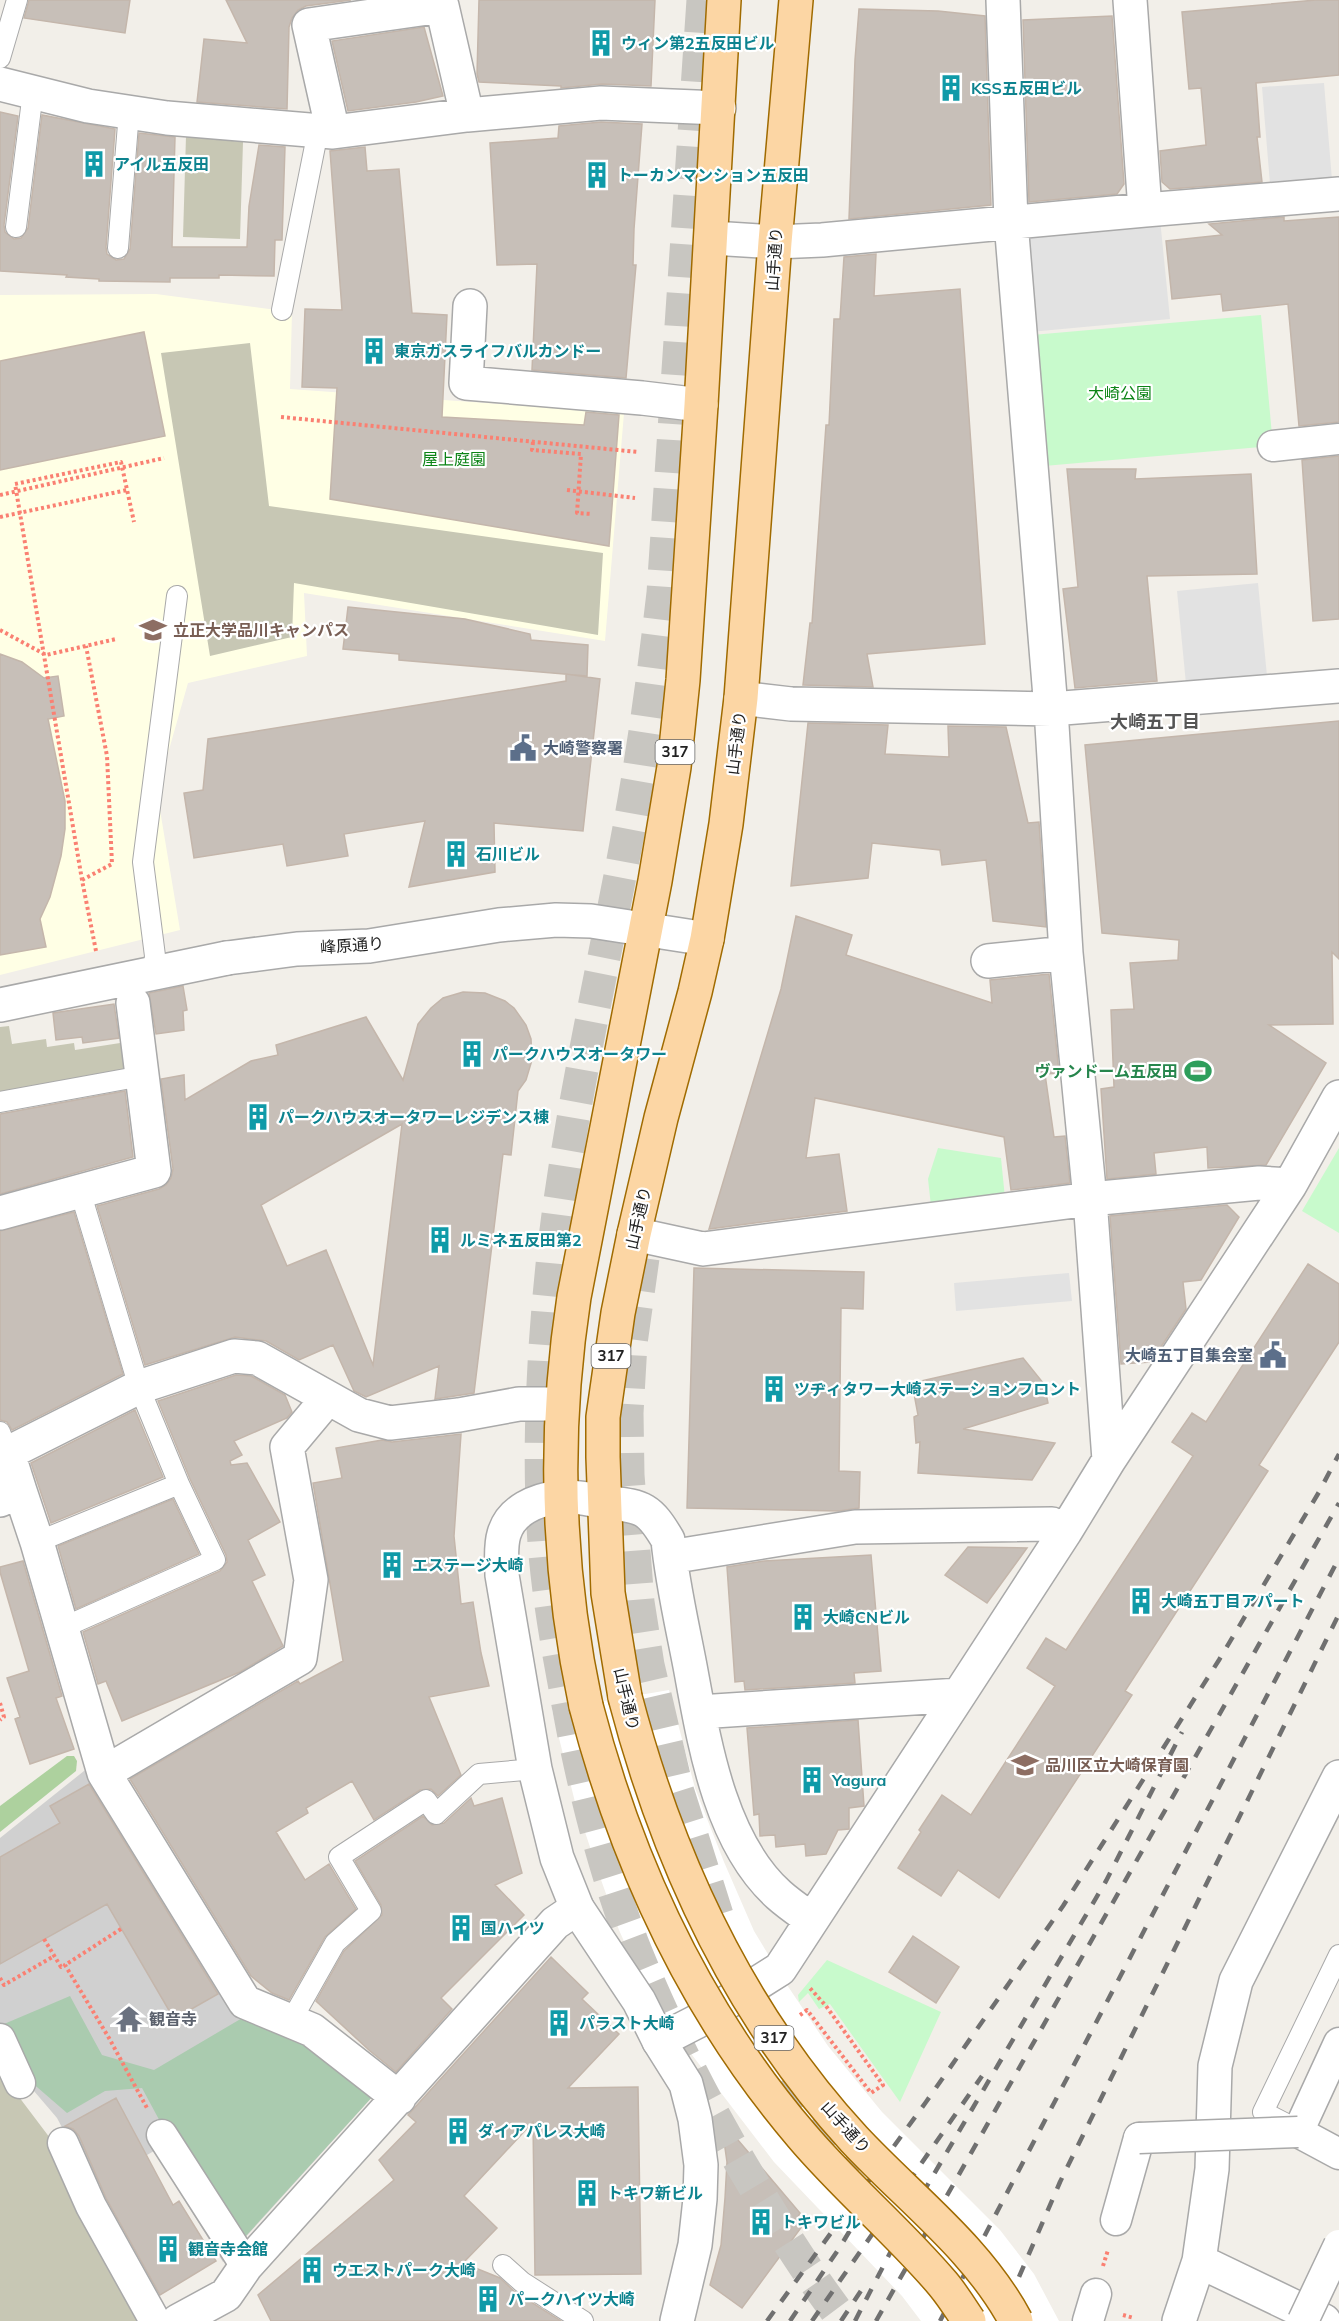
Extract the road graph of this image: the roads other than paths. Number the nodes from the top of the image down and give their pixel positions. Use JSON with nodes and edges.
{"nodes":[{"id":1,"x":18,"y":0,"type":"edge"},
{"id":2,"x":724,"y":0,"type":"edge"},
{"id":3,"x":796,"y":0,"type":"edge"},
{"id":4,"x":1004,"y":0,"type":"edge"},
{"id":5,"x":1130,"y":0,"type":"edge"},
{"id":6,"x":0,"y":58,"type":"edge"},
{"id":7,"x":0,"y":84,"type":"edge"},
{"id":8,"x":33,"y":92,"type":"junction"},
{"id":9,"x":719,"y":108,"type":"junction"},
{"id":10,"x":129,"y":112,"type":"junction"},
{"id":11,"x":467,"y":116,"type":"junction"},
{"id":12,"x":326,"y":131,"type":"junction"},
{"id":13,"x":1339,"y":194,"type":"edge"},
{"id":14,"x":1145,"y":210,"type":"junction"},
{"id":15,"x":1011,"y":222,"type":"junction"},
{"id":16,"x":16,"y":227,"type":"dead end"},
{"id":17,"x":712,"y":238,"type":"junction"},
{"id":18,"x":775,"y":242,"type":"junction"},
{"id":19,"x":118,"y":248,"type":"dead end"},
{"id":20,"x":470,"y":306,"type":"dead end"},
{"id":21,"x":282,"y":310,"type":"dead end"},
{"id":22,"x":701,"y":405,"type":"junction"},
{"id":23,"x":1339,"y":439,"type":"edge"},
{"id":24,"x":1273,"y":446,"type":"dead end"},
{"id":25,"x":177,"y":596,"type":"dead end"},
{"id":26,"x":1339,"y":686,"type":"edge"},
{"id":27,"x":741,"y":698,"type":"junction"},
{"id":28,"x":1051,"y":709,"type":"junction"},
{"id":29,"x":646,"y":928,"type":"junction"},
{"id":30,"x":707,"y":939,"type":"junction"},
{"id":31,"x":1066,"y":953,"type":"junction"},
{"id":32,"x":988,"y":961,"type":"dead end"},
{"id":33,"x":153,"y":974,"type":"junction"},
{"id":34,"x":133,"y":1003,"type":"dead end"},
{"id":35,"x":0,"y":1005,"type":"edge"},
{"id":36,"x":142,"y":1076,"type":"junction"},
{"id":37,"x":1339,"y":1098,"type":"edge"},
{"id":38,"x":0,"y":1102,"type":"edge"},
{"id":39,"x":1290,"y":1185,"type":"junction"},
{"id":40,"x":80,"y":1191,"type":"junction"},
{"id":41,"x":1090,"y":1199,"type":"junction"},
{"id":42,"x":0,"y":1213,"type":"edge"},
{"id":43,"x":634,"y":1234,"type":"junction"},
{"id":44,"x":139,"y":1387,"type":"junction"},
{"id":45,"x":328,"y":1398,"type":"junction"},
{"id":46,"x":562,"y":1404,"type":"junction"},
{"id":47,"x":4,"y":1443,"type":"edge"},
{"id":48,"x":1109,"y":1460,"type":"junction"},
{"id":49,"x":179,"y":1484,"type":"junction"},
{"id":50,"x":10,"y":1496,"type":"edge"},
{"id":51,"x":560,"y":1496,"type":"junction"},
{"id":52,"x":605,"y":1502,"type":"junction"},
{"id":53,"x":1065,"y":1533,"type":"junction"},
{"id":54,"x":37,"y":1542,"type":"junction"},
{"id":55,"x":670,"y":1557,"type":"junction"},
{"id":56,"x":62,"y":1628,"type":"junction"},
{"id":57,"x":959,"y":1695,"type":"junction"},
{"id":58,"x":699,"y":1712,"type":"junction"},
{"id":59,"x":535,"y":1769,"type":"junction"},
{"id":60,"x":104,"y":1773,"type":"junction"},
{"id":61,"x":1339,"y":1777,"type":"edge"},
{"id":62,"x":577,"y":1908,"type":"junction"},
{"id":63,"x":812,"y":1920,"type":"junction"},
{"id":64,"x":1339,"y":1955,"type":"edge"},
{"id":65,"x":291,"y":2021,"type":"junction"},
{"id":66,"x":0,"y":2039,"type":"edge"},
{"id":67,"x":659,"y":2041,"type":"junction"},
{"id":68,"x":1339,"y":2043,"type":"edge"},
{"id":69,"x":20,"y":2083,"type":"dead end"},
{"id":70,"x":399,"y":2098,"type":"junction"},
{"id":71,"x":1298,"y":2132,"type":"junction"},
{"id":72,"x":162,"y":2135,"type":"road end"},
{"id":73,"x":63,"y":2143,"type":"dead end"},
{"id":74,"x":1339,"y":2152,"type":"edge"},
{"id":75,"x":1116,"y":2220,"type":"road end"},
{"id":76,"x":1339,"y":2245,"type":"edge"},
{"id":77,"x":1199,"y":2261,"type":"junction"},
{"id":78,"x":503,"y":2265,"type":"dead end"},
{"id":79,"x":1339,"y":2265,"type":"edge"},
{"id":80,"x":246,"y":2266,"type":"junction"},
{"id":81,"x":1313,"y":2319,"type":"edge"},
{"id":82,"x":155,"y":2321,"type":"edge"},
{"id":83,"x":178,"y":2321,"type":"edge"},
{"id":84,"x":583,"y":2321,"type":"edge"},
{"id":85,"x":657,"y":2321,"type":"edge"},
{"id":86,"x":677,"y":2321,"type":"edge"},
{"id":87,"x":969,"y":2321,"type":"edge"},
{"id":88,"x":1016,"y":2321,"type":"edge"},
{"id":89,"x":1179,"y":2321,"type":"edge"}],
"edges":[{"from":1,"to":6,"type":"lane"},
{"from":2,"to":9,"type":"main road","number":"317"},
{"from":3,"to":18,"type":"main road","name":"山手通り","number":"317"},
{"from":4,"to":15,"type":"street"},
{"from":5,"to":14,"type":"street"},
{"from":7,"to":8,"type":"street"},
{"from":8,"to":10,"type":"street"},
{"from":8,"to":16,"type":"lane"},
{"from":9,"to":11,"type":"street"},
{"from":9,"to":17,"type":"main road","number":"317"},
{"from":10,"to":12,"type":"street"},
{"from":10,"to":19,"type":"lane"},
{"from":11,"to":12,"type":"street"},
{"from":11,"to":12,"type":"street"},
{"from":12,"to":21,"type":"lane"},
{"from":13,"to":14,"type":"street"},
{"from":14,"to":15,"type":"street"},
{"from":15,"to":18,"type":"street"},
{"from":15,"to":28,"type":"street"},
{"from":17,"to":18,"type":"street"},
{"from":17,"to":22,"type":"main road","number":"317"},
{"from":18,"to":27,"type":"main road","name":"山手通り","number":"317"},
{"from":20,"to":22,"type":"street"},
{"from":22,"to":29,"type":"main road","number":"317"},
{"from":23,"to":24,"type":"street"},
{"from":25,"to":33,"type":"lane"},
{"from":26,"to":28,"type":"street"},
{"from":27,"to":28,"type":"street"},
{"from":27,"to":30,"type":"main road","name":"山手通り","number":"317"},
{"from":28,"to":31,"type":"street"},
{"from":29,"to":30,"type":"street","name":"峰原通り"},
{"from":29,"to":33,"type":"street","name":"峰原通り"},
{"from":29,"to":46,"type":"main road","number":"317"},
{"from":30,"to":43,"type":"main road","name":"山手通り","number":"317"},
{"from":31,"to":32,"type":"street"},
{"from":31,"to":41,"type":"street"},
{"from":33,"to":35,"type":"street","name":"峰原通り"},
{"from":34,"to":36,"type":"street"},
{"from":36,"to":38,"type":"lane"},
{"from":36,"to":40,"type":"street"},
{"from":37,"to":39,"type":"street"},
{"from":39,"to":41,"type":"street"},
{"from":39,"to":48,"type":"street"},
{"from":40,"to":42,"type":"street"},
{"from":40,"to":44,"type":"lane"},
{"from":41,"to":43,"type":"street"},
{"from":41,"to":48,"type":"street"},
{"from":43,"to":52,"type":"main road","name":"山手通り","number":"317"},
{"from":44,"to":45,"type":"street"},
{"from":44,"to":47,"type":"street"},
{"from":44,"to":49,"type":"lane"},
{"from":45,"to":46,"type":"street"},
{"from":45,"to":60,"type":"street"},
{"from":46,"to":51,"type":"main road","number":"317"},
{"from":47,"to":50,"type":"street"},
{"from":48,"to":53,"type":"street"},
{"from":49,"to":54,"type":"lane"},
{"from":49,"to":56,"type":"lane"},
{"from":50,"to":54,"type":"street"},
{"from":51,"to":52,"type":"street"},
{"from":51,"to":59,"type":"street"},
{"from":51,"to":87,"type":"main road","number":"317","bridge":true},
{"from":52,"to":55,"type":"street"},
{"from":52,"to":88,"type":"main road","name":"山手通り","number":"317","bridge":true},
{"from":53,"to":55,"type":"street"},
{"from":53,"to":57,"type":"street"},
{"from":54,"to":56,"type":"street"},
{"from":55,"to":58,"type":"street"},
{"from":56,"to":60,"type":"street"},
{"from":57,"to":58,"type":"street"},
{"from":57,"to":63,"type":"street"},
{"from":58,"to":63,"type":"street"},
{"from":59,"to":62,"type":"street"},
{"from":59,"to":65,"type":"lane"},
{"from":60,"to":65,"type":"street"},
{"from":61,"to":77,"type":"street"},
{"from":62,"to":67,"type":"street"},
{"from":62,"to":70,"type":"street"},
{"from":63,"to":67,"type":"street"},
{"from":64,"to":74,"type":"lane"},
{"from":65,"to":70,"type":"street"},
{"from":66,"to":69,"type":"street"},
{"from":67,"to":85,"type":"street"},
{"from":67,"to":86,"type":"street"},
{"from":68,"to":71,"type":"street"},
{"from":70,"to":80,"type":"street"},
{"from":71,"to":74,"type":"street"},
{"from":71,"to":75,"type":"street","bridge":true},
{"from":72,"to":80,"type":"street"},
{"from":73,"to":82,"type":"street"},
{"from":76,"to":81,"type":"street","bridge":true},
{"from":77,"to":81,"type":"street"},
{"from":77,"to":89,"type":"street"},
{"from":78,"to":84,"type":"lane"},
{"from":79,"to":81,"type":"lane"},
{"from":80,"to":83,"type":"street"}]}
